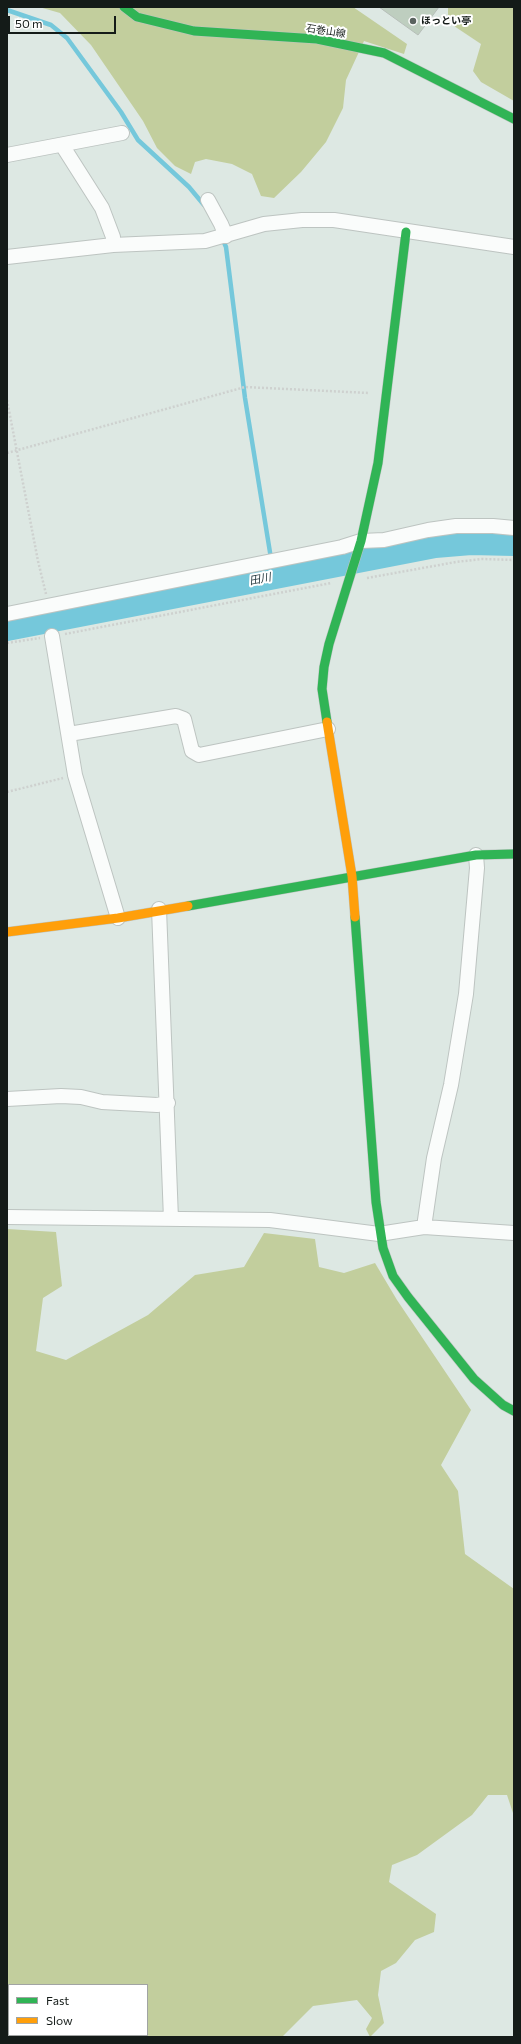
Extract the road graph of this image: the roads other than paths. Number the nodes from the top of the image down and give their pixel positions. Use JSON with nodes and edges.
{"nodes":[{"id":1,"x":124,"y":7,"type":"edge"},
{"id":2,"x":514,"y":118,"type":"edge"},
{"id":3,"x":122,"y":132,"type":"dead end"},
{"id":4,"x":62,"y":144,"type":"junction"},
{"id":5,"x":7,"y":155,"type":"edge"},
{"id":6,"x":208,"y":200,"type":"dead end"},
{"id":7,"x":406,"y":232,"type":"junction"},
{"id":8,"x":226,"y":236,"type":"junction"},
{"id":9,"x":113,"y":245,"type":"junction"},
{"id":10,"x":514,"y":247,"type":"edge"},
{"id":11,"x":7,"y":257,"type":"edge"},
{"id":12,"x":514,"y":528,"type":"edge"},
{"id":13,"x":359,"y":545,"type":"junction"},
{"id":14,"x":7,"y":614,"type":"edge"},
{"id":15,"x":52,"y":636,"type":"road end"},
{"id":16,"x":328,"y":729,"type":"junction"},
{"id":17,"x":69,"y":734,"type":"junction"},
{"id":18,"x":514,"y":854,"type":"edge"},
{"id":19,"x":476,"y":855,"type":"junction"},
{"id":20,"x":352,"y":876,"type":"junction"},
{"id":21,"x":159,"y":909,"type":"junction"},
{"id":22,"x":118,"y":918,"type":"junction"},
{"id":23,"x":7,"y":932,"type":"edge"},
{"id":24,"x":7,"y":1100,"type":"edge"},
{"id":25,"x":168,"y":1103,"type":"junction"},
{"id":26,"x":7,"y":1217,"type":"edge"},
{"id":27,"x":171,"y":1219,"type":"junction"},
{"id":28,"x":424,"y":1227,"type":"junction"},
{"id":29,"x":514,"y":1233,"type":"edge"},
{"id":30,"x":379,"y":1234,"type":"junction"},
{"id":31,"x":514,"y":1411,"type":"edge"}],
"edges":[{"from":1,"to":2,"type":"street","name":"石巻山線"},
{"from":3,"to":4,"type":"street"},
{"from":4,"to":5,"type":"street"},
{"from":4,"to":9,"type":"street"},
{"from":6,"to":8,"type":"street"},
{"from":7,"to":8,"type":"street"},
{"from":7,"to":10,"type":"street"},
{"from":7,"to":13,"type":"street"},
{"from":8,"to":9,"type":"street"},
{"from":9,"to":11,"type":"street"},
{"from":12,"to":13,"type":"street"},
{"from":13,"to":14,"type":"street"},
{"from":13,"to":16,"type":"street"},
{"from":15,"to":17,"type":"street"},
{"from":16,"to":17,"type":"street"},
{"from":16,"to":20,"type":"street"},
{"from":17,"to":22,"type":"street"},
{"from":18,"to":19,"type":"street"},
{"from":19,"to":20,"type":"street"},
{"from":19,"to":28,"type":"street"},
{"from":20,"to":21,"type":"street"},
{"from":20,"to":30,"type":"street"},
{"from":21,"to":22,"type":"street"},
{"from":21,"to":25,"type":"street"},
{"from":22,"to":23,"type":"street"},
{"from":24,"to":25,"type":"street"},
{"from":25,"to":27,"type":"street"},
{"from":26,"to":27,"type":"street"},
{"from":27,"to":30,"type":"street"},
{"from":28,"to":29,"type":"street"},
{"from":28,"to":30,"type":"street"},
{"from":30,"to":31,"type":"street"}]}
